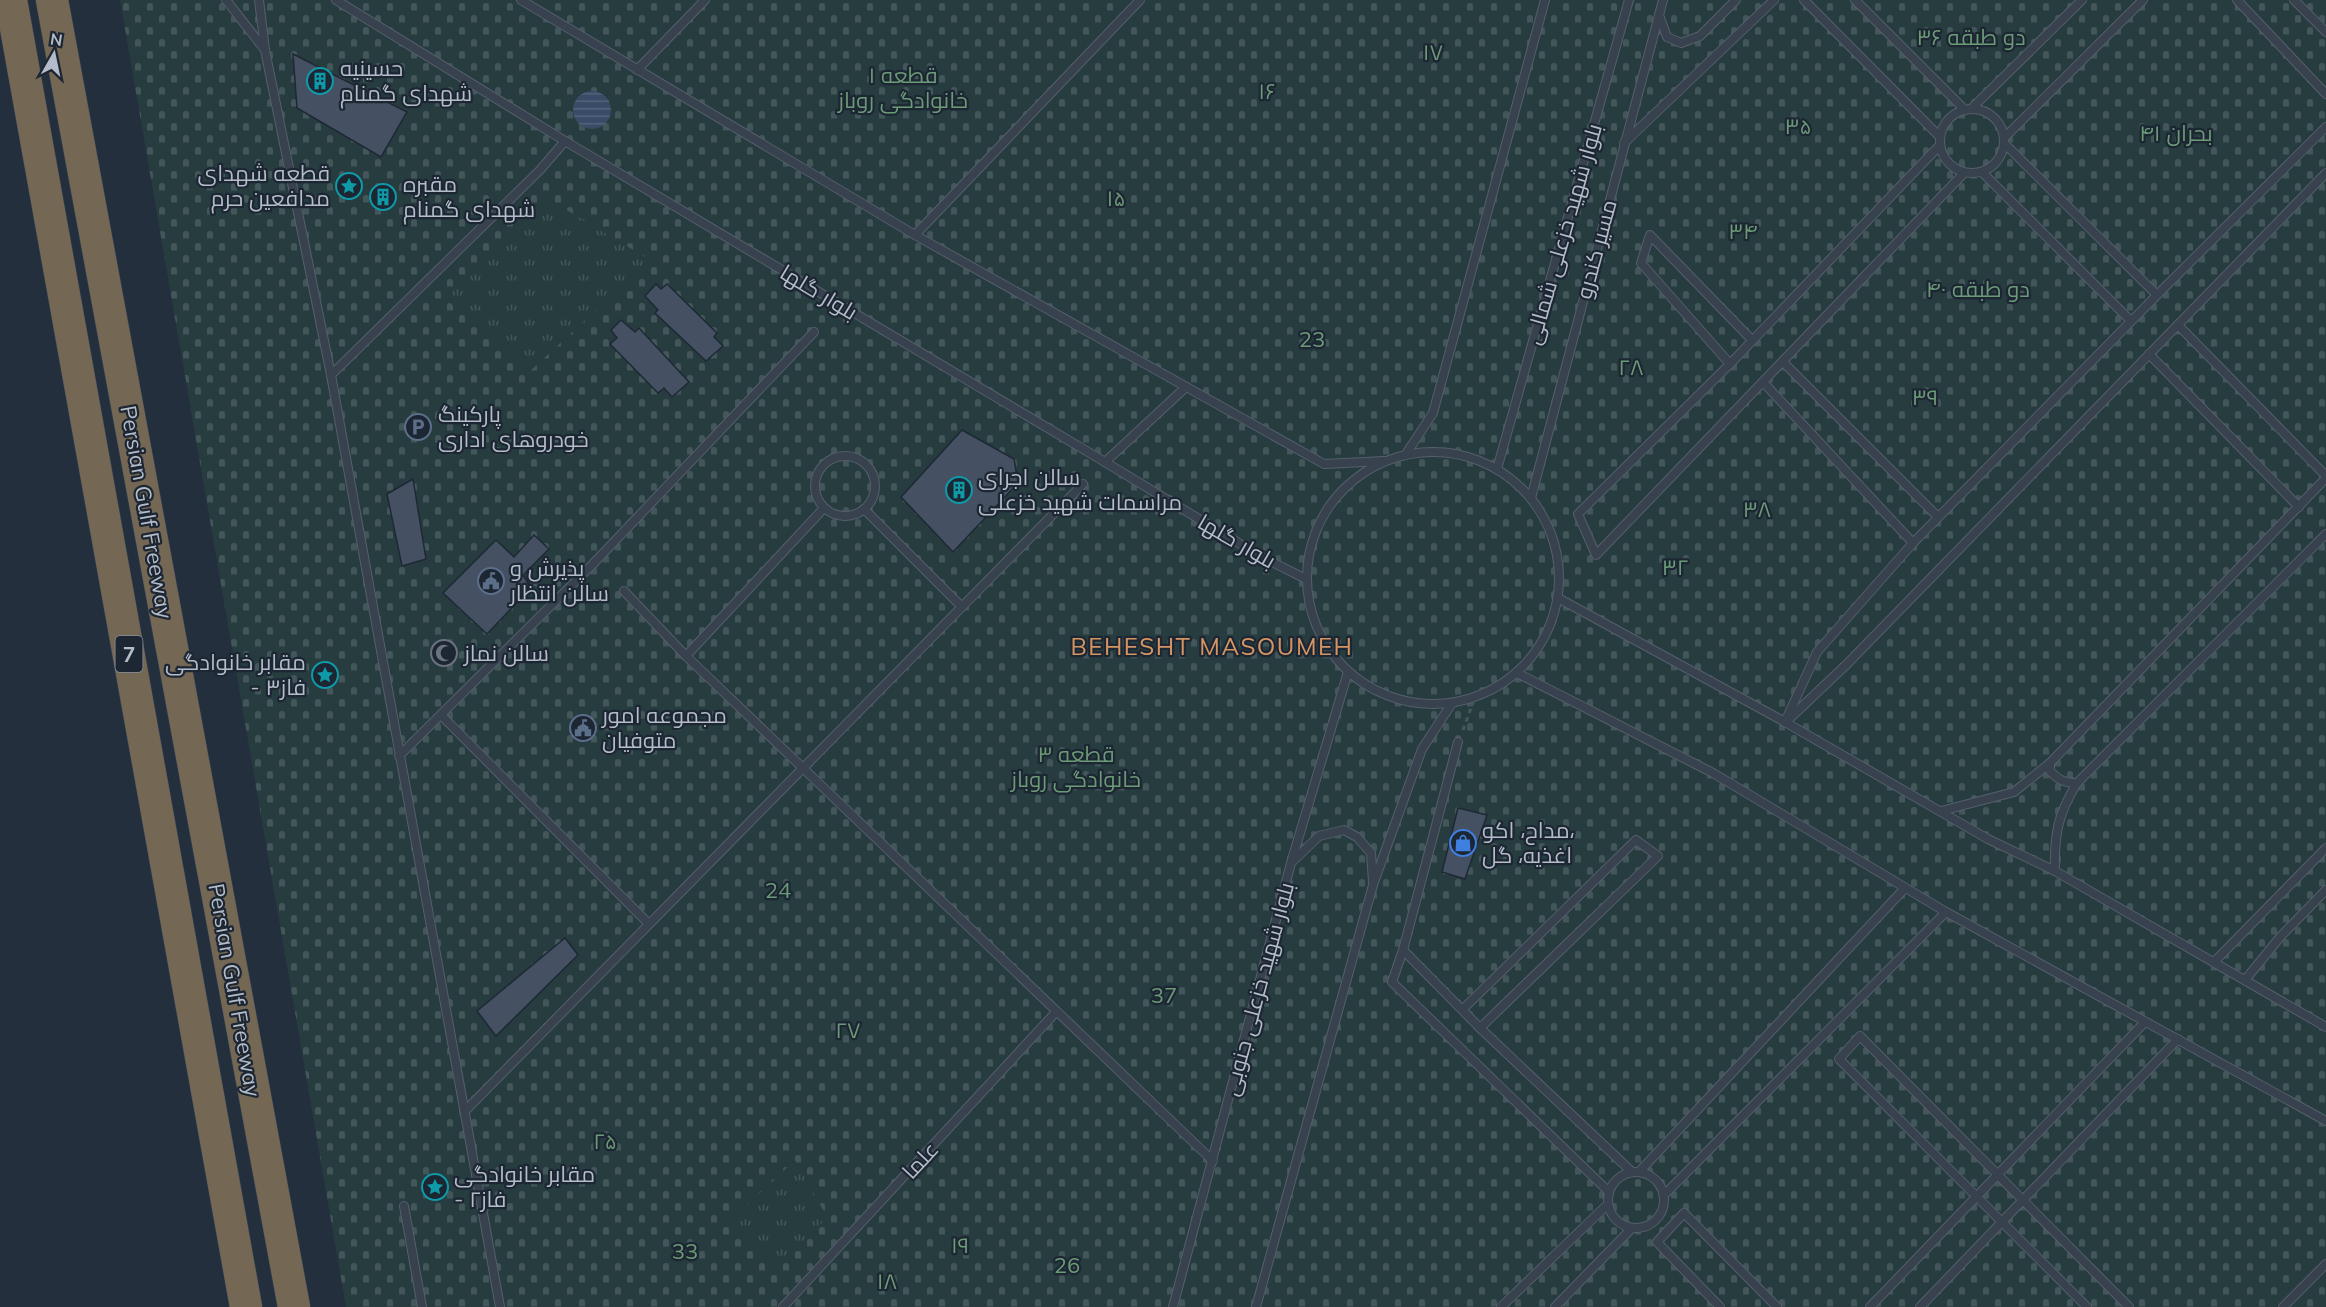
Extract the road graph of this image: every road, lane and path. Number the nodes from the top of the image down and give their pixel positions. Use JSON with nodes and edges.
{"nodes":[{"id":1,"x":11,"y":0,"type":"edge"},
{"id":2,"x":52,"y":0,"type":"edge"},
{"id":3,"x":226,"y":0,"type":"edge"},
{"id":4,"x":259,"y":0,"type":"edge"},
{"id":5,"x":336,"y":0,"type":"edge"},
{"id":6,"x":521,"y":0,"type":"edge"},
{"id":7,"x":705,"y":0,"type":"edge"},
{"id":8,"x":1140,"y":0,"type":"edge"},
{"id":9,"x":1545,"y":0,"type":"edge"},
{"id":10,"x":1629,"y":0,"type":"edge"},
{"id":11,"x":1663,"y":0,"type":"edge"},
{"id":12,"x":1736,"y":0,"type":"edge"},
{"id":13,"x":1774,"y":0,"type":"edge"},
{"id":14,"x":1804,"y":0,"type":"edge"},
{"id":15,"x":1856,"y":0,"type":"edge"},
{"id":16,"x":2082,"y":0,"type":"edge"},
{"id":17,"x":2143,"y":0,"type":"edge"},
{"id":18,"x":2236,"y":0,"type":"edge"},
{"id":19,"x":2294,"y":0,"type":"edge"},
{"id":20,"x":1659,"y":14,"type":"junction"},
{"id":21,"x":2326,"y":32,"type":"edge"},
{"id":22,"x":265,"y":50,"type":"junction"},
{"id":23,"x":637,"y":70,"type":"junction"},
{"id":24,"x":2326,"y":94,"type":"edge"},
{"id":25,"x":1968,"y":109,"type":"junction"},
{"id":26,"x":2326,"y":127,"type":"edge"},
{"id":27,"x":2005,"y":140,"type":"junction"},
{"id":28,"x":565,"y":141,"type":"junction"},
{"id":29,"x":1940,"y":141,"type":"junction"},
{"id":30,"x":1624,"y":143,"type":"junction"},
{"id":31,"x":1964,"y":173,"type":"junction"},
{"id":32,"x":1983,"y":173,"type":"junction"},
{"id":33,"x":2326,"y":173,"type":"edge"},
{"id":34,"x":915,"y":234,"type":"junction"},
{"id":35,"x":2157,"y":296,"type":"junction"},
{"id":36,"x":2131,"y":321,"type":"junction"},
{"id":37,"x":2178,"y":324,"type":"junction"},
{"id":38,"x":814,"y":332,"type":"dead end"},
{"id":39,"x":1752,"y":340,"type":"junction"},
{"id":40,"x":2149,"y":354,"type":"junction"},
{"id":41,"x":1784,"y":362,"type":"junction"},
{"id":42,"x":1730,"y":364,"type":"junction"},
{"id":43,"x":331,"y":375,"type":"junction"},
{"id":44,"x":1763,"y":382,"type":"junction"},
{"id":45,"x":1186,"y":387,"type":"junction"},
{"id":46,"x":1406,"y":454,"type":"junction"},
{"id":47,"x":1384,"y":461,"type":"junction"},
{"id":48,"x":1105,"y":462,"type":"junction"},
{"id":49,"x":1497,"y":469,"type":"junction"},
{"id":50,"x":2326,"y":477,"type":"edge"},
{"id":51,"x":1083,"y":484,"type":"dead end"},
{"id":52,"x":1531,"y":498,"type":"junction"},
{"id":53,"x":2299,"y":507,"type":"junction"},
{"id":54,"x":824,"y":508,"type":"junction"},
{"id":55,"x":864,"y":509,"type":"junction"},
{"id":56,"x":1938,"y":517,"type":"junction"},
{"id":57,"x":2326,"y":536,"type":"edge"},
{"id":58,"x":1913,"y":543,"type":"junction"},
{"id":59,"x":1306,"y":579,"type":"junction"},
{"id":60,"x":624,"y":591,"type":"dead end"},
{"id":61,"x":1558,"y":598,"type":"junction"},
{"id":62,"x":962,"y":607,"type":"junction"},
{"id":63,"x":686,"y":656,"type":"junction"},
{"id":64,"x":1348,"y":672,"type":"junction"},
{"id":65,"x":1517,"y":673,"type":"junction"},
{"id":66,"x":1475,"y":697,"type":"junction"},
{"id":67,"x":1452,"y":703,"type":"junction"},
{"id":68,"x":441,"y":715,"type":"junction"},
{"id":69,"x":1785,"y":722,"type":"junction"},
{"id":70,"x":1458,"y":742,"type":"joint"},
{"id":71,"x":399,"y":756,"type":"junction"},
{"id":72,"x":2050,"y":763,"type":"junction"},
{"id":73,"x":803,"y":768,"type":"junction"},
{"id":74,"x":2077,"y":783,"type":"junction"},
{"id":75,"x":1941,"y":811,"type":"junction"},
{"id":76,"x":2326,"y":848,"type":"edge"},
{"id":77,"x":1291,"y":863,"type":"junction"},
{"id":78,"x":2055,"y":871,"type":"junction"},
{"id":79,"x":1373,"y":885,"type":"junction"},
{"id":80,"x":1905,"y":888,"type":"junction"},
{"id":81,"x":2326,"y":890,"type":"edge"},
{"id":82,"x":1946,"y":912,"type":"junction"},
{"id":83,"x":649,"y":924,"type":"junction"},
{"id":84,"x":1403,"y":950,"type":"junction"},
{"id":85,"x":2214,"y":962,"type":"junction"},
{"id":86,"x":2245,"y":980,"type":"junction"},
{"id":87,"x":1463,"y":1009,"type":"junction"},
{"id":88,"x":1056,"y":1012,"type":"junction"},
{"id":89,"x":2145,"y":1022,"type":"junction"},
{"id":90,"x":2326,"y":1027,"type":"edge"},
{"id":91,"x":1480,"y":1028,"type":"junction"},
{"id":92,"x":2178,"y":1038,"type":"junction"},
{"id":93,"x":465,"y":1111,"type":"junction"},
{"id":94,"x":2326,"y":1121,"type":"edge"},
{"id":95,"x":1213,"y":1161,"type":"junction"},
{"id":96,"x":1636,"y":1171,"type":"junction"},
{"id":97,"x":1997,"y":1174,"type":"junction"},
{"id":98,"x":1608,"y":1191,"type":"junction"},
{"id":99,"x":1664,"y":1195,"type":"junction"},
{"id":100,"x":1976,"y":1196,"type":"junction"},
{"id":101,"x":2023,"y":1200,"type":"junction"},
{"id":102,"x":1607,"y":1204,"type":"junction"},
{"id":103,"x":405,"y":1206,"type":"dead end"},
{"id":104,"x":2002,"y":1222,"type":"junction"},
{"id":105,"x":1631,"y":1229,"type":"junction"},
{"id":106,"x":2326,"y":1264,"type":"edge"},
{"id":107,"x":246,"y":1307,"type":"edge"},
{"id":108,"x":294,"y":1307,"type":"edge"},
{"id":109,"x":422,"y":1307,"type":"edge"},
{"id":110,"x":500,"y":1307,"type":"edge"},
{"id":111,"x":783,"y":1307,"type":"edge"},
{"id":112,"x":1173,"y":1307,"type":"edge"},
{"id":113,"x":1257,"y":1307,"type":"edge"},
{"id":114,"x":1501,"y":1307,"type":"edge"},
{"id":115,"x":1555,"y":1307,"type":"edge"},
{"id":116,"x":1720,"y":1307,"type":"edge"},
{"id":117,"x":1777,"y":1307,"type":"edge"},
{"id":118,"x":1870,"y":1307,"type":"edge"},
{"id":119,"x":1920,"y":1307,"type":"edge"},
{"id":120,"x":2087,"y":1307,"type":"edge"},
{"id":121,"x":2129,"y":1307,"type":"edge"},
{"id":122,"x":2283,"y":1307,"type":"edge"}],
"edges":[{"from":1,"to":107,"type":"highway","name":"Persian Gulf Freeway","number":"7"},
{"from":2,"to":108,"type":"highway","name":"Persian Gulf Freeway","number":"7"},
{"from":3,"to":22,"type":"lane"},
{"from":4,"to":22,"type":"lane"},
{"from":5,"to":28,"type":"lane","name":"بلوار گلها"},
{"from":6,"to":23,"type":"lane"},
{"from":7,"to":23,"type":"lane"},
{"from":8,"to":34,"type":"lane"},
{"from":9,"to":46,"type":"lane"},
{"from":10,"to":49,"type":"lane","name":"بلوار شهید خزعلی شمالی"},
{"from":11,"to":20,"type":"lane","name":"مسیر کندرو"},
{"from":12,"to":20,"type":"lane"},
{"from":13,"to":30,"type":"lane"},
{"from":14,"to":29,"type":"lane"},
{"from":15,"to":25,"type":"lane"},
{"from":16,"to":25,"type":"lane"},
{"from":17,"to":27,"type":"lane"},
{"from":18,"to":24,"type":"lane"},
{"from":19,"to":21,"type":"lane"},
{"from":20,"to":30,"type":"lane","name":"مسیر کندرو"},
{"from":22,"to":43,"type":"lane"},
{"from":23,"to":34,"type":"lane"},
{"from":25,"to":27,"type":"lane"},
{"from":25,"to":29,"type":"lane"},
{"from":26,"to":35,"type":"lane"},
{"from":27,"to":32,"type":"lane"},
{"from":27,"to":35,"type":"lane"},
{"from":28,"to":43,"type":"lane"},
{"from":28,"to":48,"type":"lane","name":"بلوار گلها"},
{"from":29,"to":31,"type":"lane"},
{"from":29,"to":39,"type":"lane"},
{"from":30,"to":52,"type":"lane","name":"مسیر کندرو"},
{"from":31,"to":32,"type":"lane"},
{"from":31,"to":41,"type":"lane"},
{"from":32,"to":36,"type":"lane"},
{"from":33,"to":37,"type":"lane"},
{"from":34,"to":45,"type":"lane"},
{"from":35,"to":36,"type":"lane"},
{"from":36,"to":56,"type":"lane"},
{"from":37,"to":40,"type":"lane"},
{"from":37,"to":50,"type":"lane"},
{"from":38,"to":68,"type":"lane"},
{"from":39,"to":42,"type":"lane"},
{"from":39,"to":42,"type":"lane"},
{"from":40,"to":53,"type":"lane"},
{"from":40,"to":69,"type":"lane"},
{"from":41,"to":44,"type":"lane"},
{"from":41,"to":56,"type":"lane"},
{"from":42,"to":44,"type":"lane"},
{"from":43,"to":71,"type":"lane"},
{"from":44,"to":58,"type":"lane"},
{"from":45,"to":47,"type":"lane"},
{"from":45,"to":48,"type":"lane"},
{"from":46,"to":47,"type":"lane"},
{"from":46,"to":49,"type":"lane"},
{"from":47,"to":59,"type":"lane"},
{"from":48,"to":59,"type":"lane","name":"بلوار گلها"},
{"from":49,"to":52,"type":"lane"},
{"from":50,"to":53,"type":"lane"},
{"from":51,"to":62,"type":"lane"},
{"from":52,"to":61,"type":"lane"},
{"from":53,"to":72,"type":"lane"},
{"from":54,"to":55,"type":"lane"},
{"from":54,"to":55,"type":"lane"},
{"from":54,"to":63,"type":"lane"},
{"from":55,"to":62,"type":"lane"},
{"from":56,"to":58,"type":"lane"},
{"from":57,"to":74,"type":"lane"},
{"from":58,"to":69,"type":"lane"},
{"from":59,"to":64,"type":"lane"},
{"from":60,"to":63,"type":"lane"},
{"from":61,"to":65,"type":"lane"},
{"from":61,"to":69,"type":"lane"},
{"from":62,"to":73,"type":"lane"},
{"from":63,"to":73,"type":"lane"},
{"from":64,"to":67,"type":"lane"},
{"from":64,"to":77,"type":"lane","name":"بلوار شهید خزعلی جنوبی"},
{"from":65,"to":66,"type":"lane"},
{"from":65,"to":80,"type":"lane"},
{"from":66,"to":67,"type":"lane"},
{"from":66,"to":70,"type":"path"},
{"from":67,"to":79,"type":"lane"},
{"from":68,"to":71,"type":"lane"},
{"from":68,"to":83,"type":"lane"},
{"from":69,"to":75,"type":"lane"},
{"from":70,"to":84,"type":"lane"},
{"from":71,"to":93,"type":"lane"},
{"from":72,"to":74,"type":"lane"},
{"from":72,"to":75,"type":"lane"},
{"from":73,"to":83,"type":"lane"},
{"from":73,"to":88,"type":"lane"},
{"from":74,"to":78,"type":"lane"},
{"from":75,"to":78,"type":"lane"},
{"from":76,"to":85,"type":"lane"},
{"from":77,"to":79,"type":"lane"},
{"from":77,"to":95,"type":"lane","name":"بلوار شهید خزعلی جنوبی"},
{"from":78,"to":85,"type":"lane"},
{"from":79,"to":113,"type":"lane"},
{"from":80,"to":82,"type":"lane"},
{"from":80,"to":96,"type":"lane"},
{"from":81,"to":86,"type":"lane"},
{"from":82,"to":89,"type":"lane"},
{"from":82,"to":99,"type":"lane"},
{"from":83,"to":93,"type":"lane"},
{"from":84,"to":87,"type":"lane"},
{"from":84,"to":98,"type":"lane"},
{"from":85,"to":86,"type":"lane"},
{"from":86,"to":90,"type":"lane"},
{"from":87,"to":91,"type":"lane"},
{"from":87,"to":91,"type":"lane"},
{"from":88,"to":95,"type":"lane"},
{"from":88,"to":111,"type":"lane","name":"علما"},
{"from":89,"to":92,"type":"lane"},
{"from":89,"to":97,"type":"lane"},
{"from":91,"to":96,"type":"lane"},
{"from":92,"to":94,"type":"lane"},
{"from":92,"to":101,"type":"lane"},
{"from":93,"to":110,"type":"lane"},
{"from":95,"to":112,"type":"lane","name":"بلوار شهید خزعلی جنوبی"},
{"from":96,"to":98,"type":"lane"},
{"from":96,"to":99,"type":"lane"},
{"from":97,"to":100,"type":"lane"},
{"from":97,"to":100,"type":"lane"},
{"from":97,"to":101,"type":"lane"},
{"from":98,"to":102,"type":"lane"},
{"from":99,"to":105,"type":"lane"},
{"from":100,"to":104,"type":"lane"},
{"from":100,"to":118,"type":"lane"},
{"from":101,"to":104,"type":"lane"},
{"from":101,"to":121,"type":"lane"},
{"from":102,"to":105,"type":"lane"},
{"from":102,"to":114,"type":"lane"},
{"from":103,"to":109,"type":"lane"},
{"from":104,"to":119,"type":"lane"},
{"from":104,"to":120,"type":"lane"},
{"from":105,"to":115,"type":"lane"},
{"from":106,"to":122,"type":"lane"},
{"from":116,"to":117,"type":"lane"}]}
